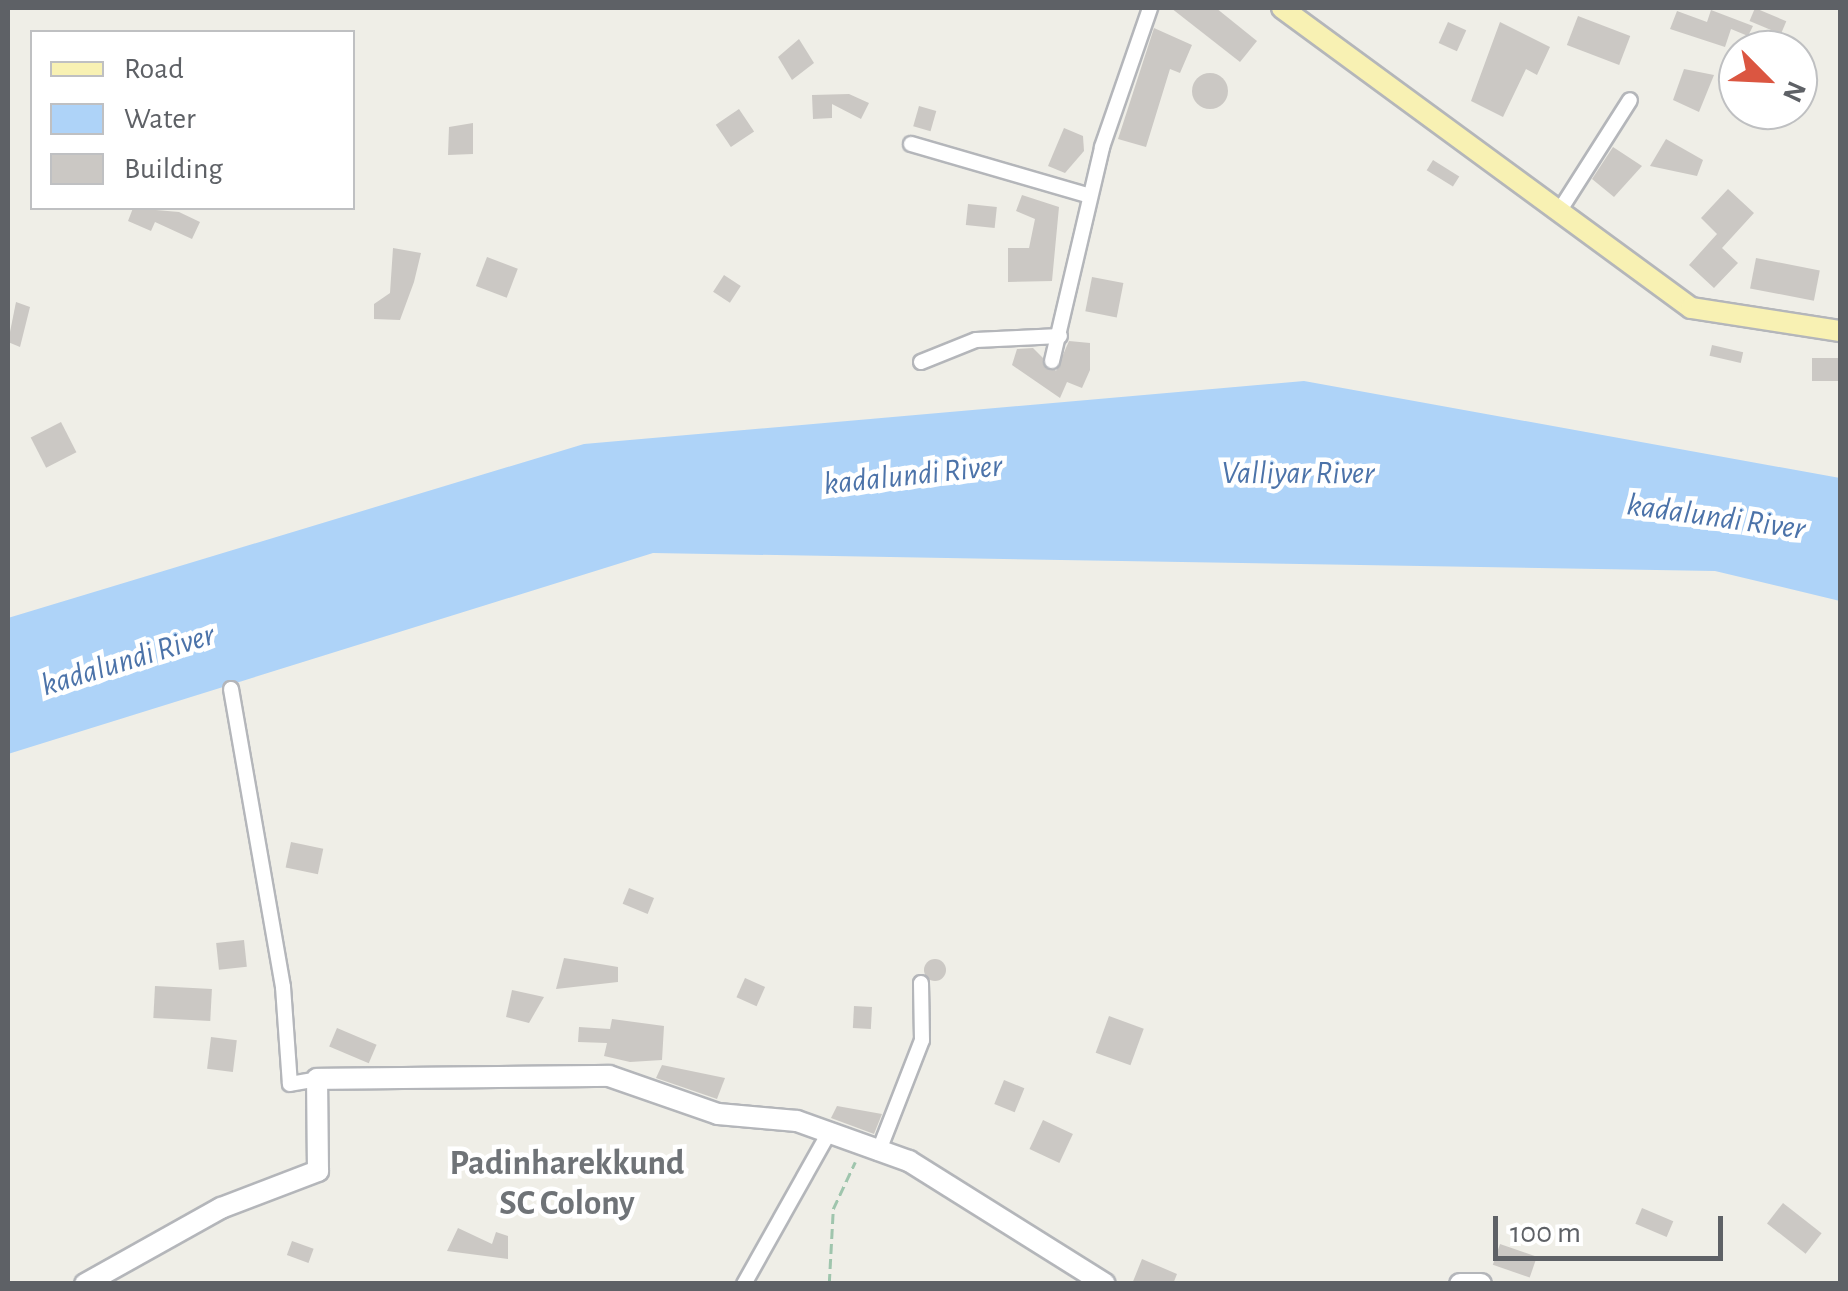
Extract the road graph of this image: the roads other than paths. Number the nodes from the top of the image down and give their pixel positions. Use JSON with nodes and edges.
{"nodes":[{"id":1,"x":1150,"y":8,"type":"edge"},
{"id":2,"x":1282,"y":8,"type":"edge"},
{"id":3,"x":1630,"y":100,"type":"dead end"},
{"id":4,"x":911,"y":144,"type":"dead end"},
{"id":5,"x":1090,"y":196,"type":"junction"},
{"id":6,"x":1560,"y":210,"type":"junction"},
{"id":7,"x":1840,"y":331,"type":"edge"},
{"id":8,"x":1060,"y":336,"type":"junction"},
{"id":9,"x":921,"y":362,"type":"dead end"},
{"id":10,"x":1052,"y":362,"type":"dead end"},
{"id":11,"x":231,"y":689,"type":"dead end"},
{"id":12,"x":921,"y":984,"type":"dead end"},
{"id":13,"x":316,"y":1080,"type":"junction"},
{"id":14,"x":830,"y":1131,"type":"junction"},
{"id":15,"x":870,"y":1150,"type":"junction"},
{"id":16,"x":85,"y":1284,"type":"edge"},
{"id":17,"x":744,"y":1284,"type":"edge"},
{"id":18,"x":1104,"y":1284,"type":"edge"},
{"id":19,"x":1460,"y":1284,"type":"edge"},
{"id":20,"x":1481,"y":1284,"type":"edge"}],
"edges":[{"from":1,"to":5,"type":"street"},
{"from":2,"to":6,"type":"main road"},
{"from":3,"to":6,"type":"street"},
{"from":4,"to":5,"type":"street"},
{"from":5,"to":8,"type":"street"},
{"from":6,"to":7,"type":"main road"},
{"from":8,"to":9,"type":"street"},
{"from":8,"to":10,"type":"street"},
{"from":11,"to":13,"type":"street"},
{"from":12,"to":15,"type":"street"},
{"from":13,"to":14,"type":"main road"},
{"from":13,"to":16,"type":"main road"},
{"from":14,"to":15,"type":"main road"},
{"from":14,"to":17,"type":"street"},
{"from":15,"to":18,"type":"main road"},
{"from":19,"to":20,"type":"main road"}]}
